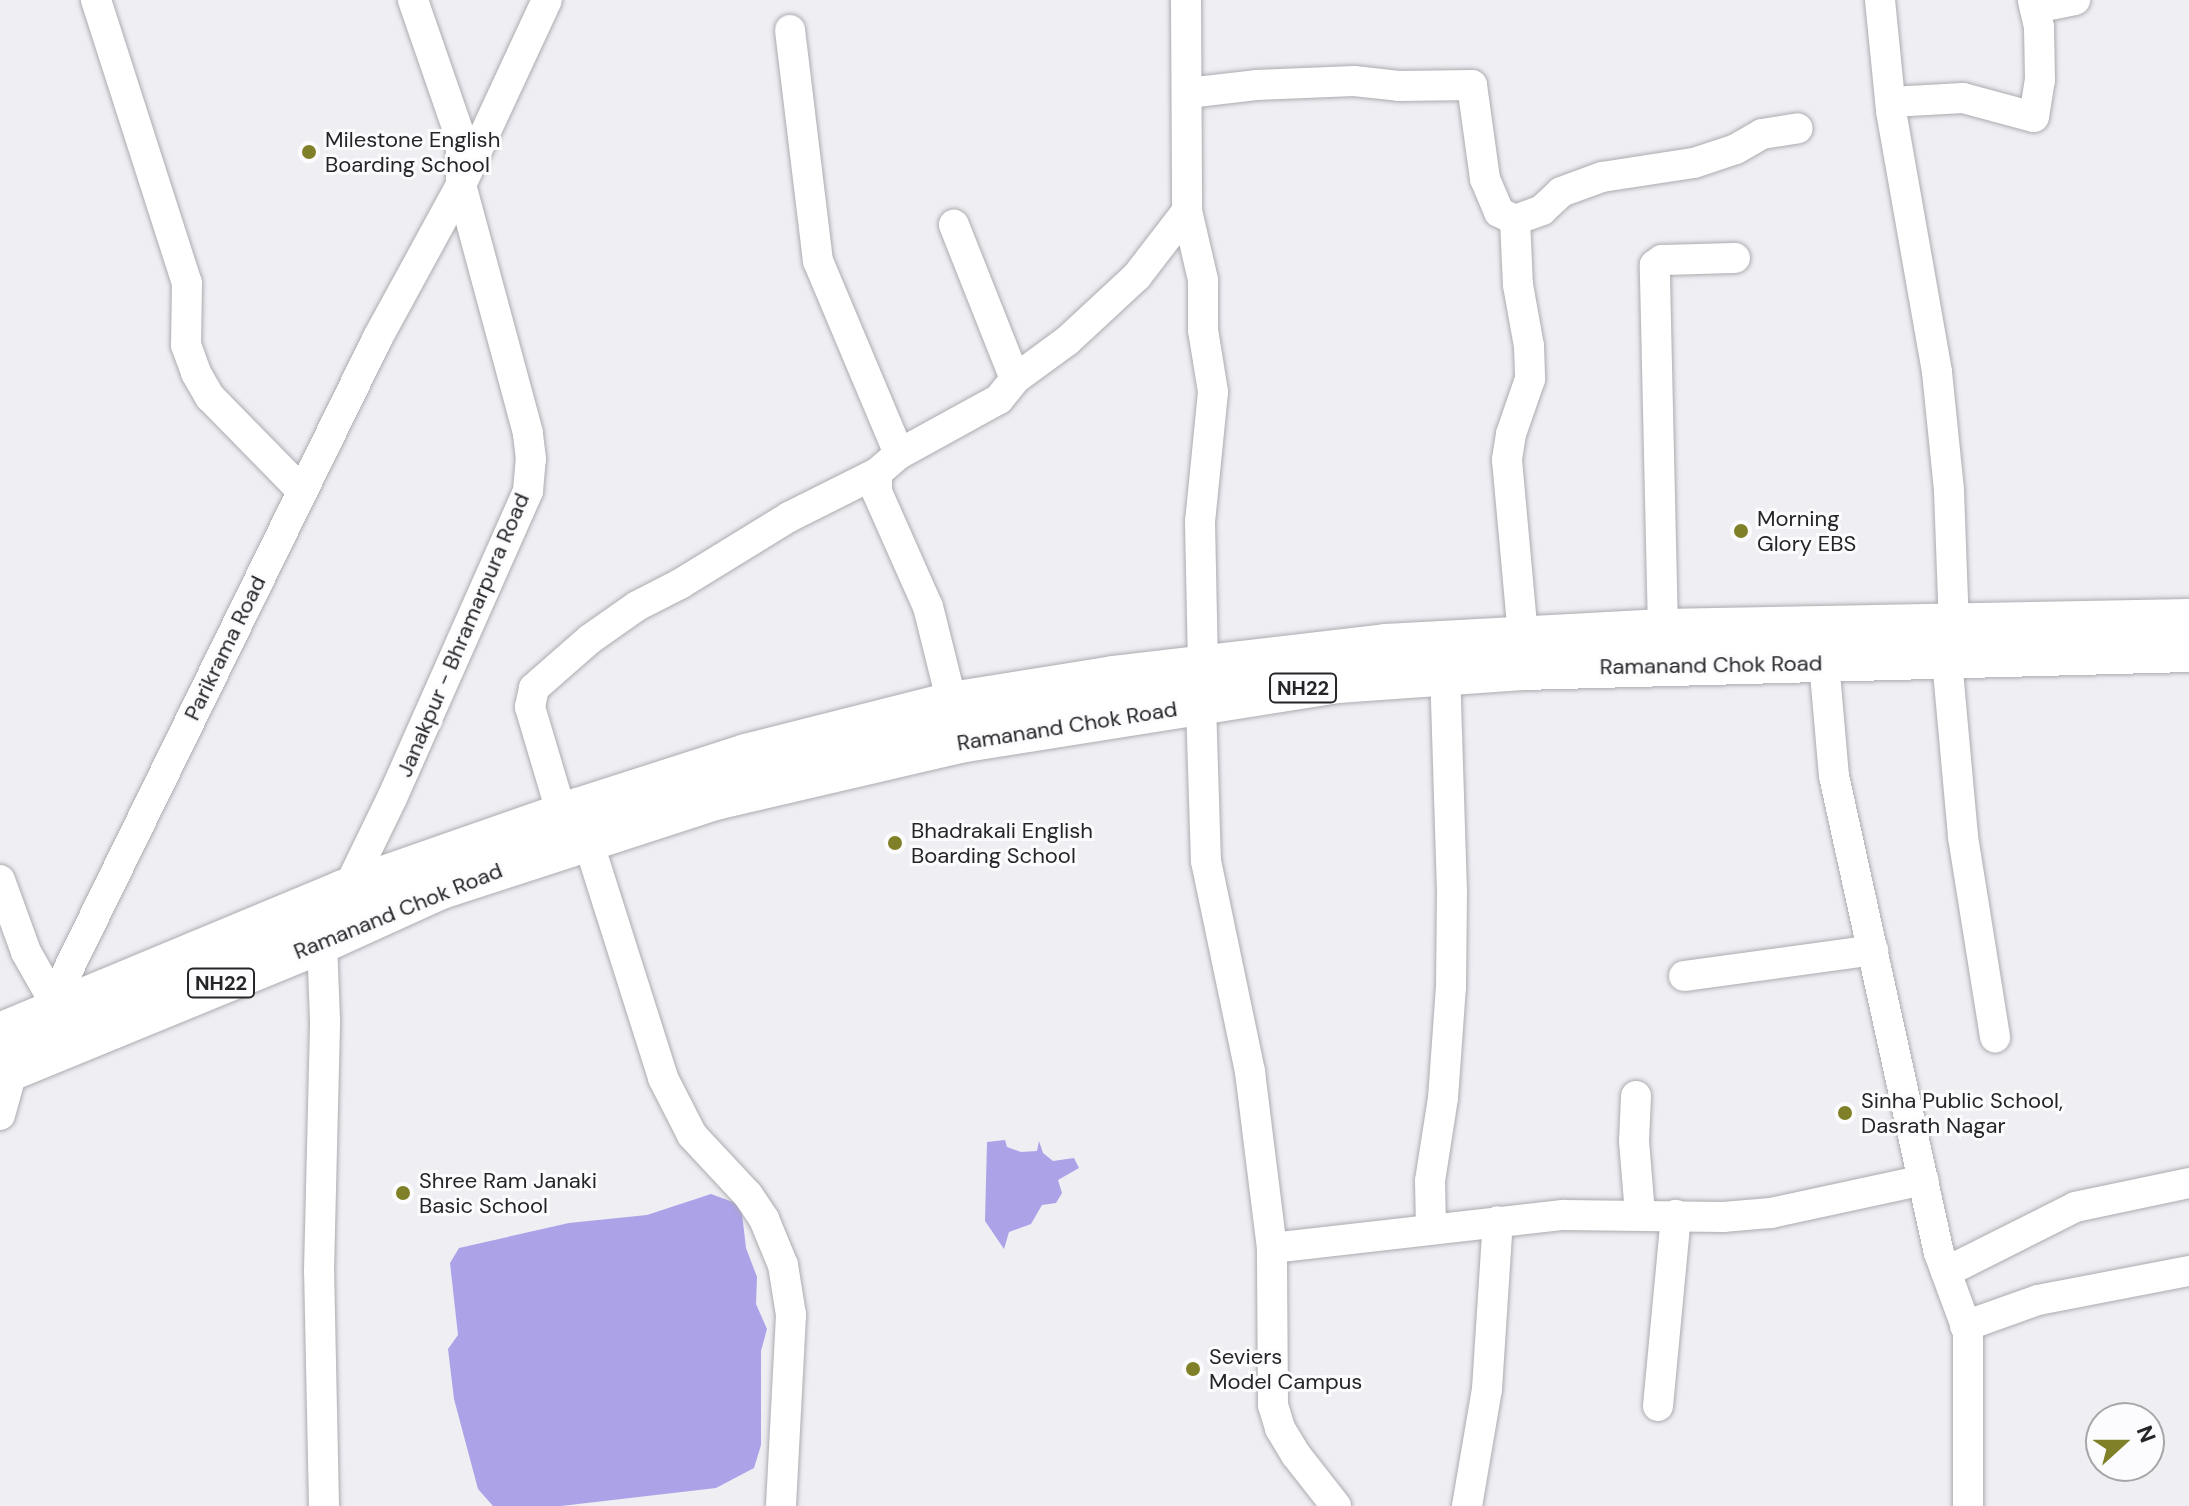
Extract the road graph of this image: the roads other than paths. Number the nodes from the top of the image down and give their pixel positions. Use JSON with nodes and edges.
{"nodes":[{"id":1,"x":96,"y":0,"type":"edge"},
{"id":2,"x":413,"y":0,"type":"edge"},
{"id":3,"x":547,"y":0,"type":"edge"},
{"id":4,"x":1186,"y":0,"type":"edge"},
{"id":5,"x":1880,"y":0,"type":"edge"},
{"id":6,"x":2075,"y":0,"type":"edge"},
{"id":7,"x":2034,"y":4,"type":"edge"},
{"id":8,"x":790,"y":30,"type":"dead end"},
{"id":9,"x":1188,"y":93,"type":"junction"},
{"id":10,"x":1891,"y":102,"type":"junction"},
{"id":11,"x":1798,"y":128,"type":"dead end"},
{"id":12,"x":461,"y":185,"type":"junction"},
{"id":13,"x":1187,"y":211,"type":"junction"},
{"id":14,"x":1515,"y":220,"type":"junction"},
{"id":15,"x":954,"y":225,"type":"dead end"},
{"id":16,"x":1735,"y":258,"type":"dead end"},
{"id":17,"x":1015,"y":379,"type":"junction"},
{"id":18,"x":888,"y":463,"type":"junction"},
{"id":19,"x":302,"y":491,"type":"junction"},
{"id":20,"x":2189,"y":620,"type":"edge"},
{"id":21,"x":1663,"y":630,"type":"junction"},
{"id":22,"x":1523,"y":637,"type":"junction"},
{"id":23,"x":1951,"y":643,"type":"junction"},
{"id":24,"x":2189,"y":651,"type":"edge"},
{"id":25,"x":1824,"y":662,"type":"junction"},
{"id":26,"x":1445,"y":675,"type":"junction"},
{"id":27,"x":1202,"y":685,"type":"junction"},
{"id":28,"x":952,"y":703,"type":"junction"},
{"id":29,"x":576,"y":821,"type":"junction"},
{"id":30,"x":0,"y":880,"type":"edge"},
{"id":31,"x":344,"y":891,"type":"junction"},
{"id":32,"x":322,"y":942,"type":"junction"},
{"id":33,"x":1873,"y":950,"type":"junction"},
{"id":34,"x":1684,"y":976,"type":"dead end"},
{"id":35,"x":50,"y":1005,"type":"junction"},
{"id":36,"x":1995,"y":1037,"type":"dead end"},
{"id":37,"x":4,"y":1059,"type":"edge"},
{"id":38,"x":1636,"y":1096,"type":"dead end"},
{"id":39,"x":0,"y":1115,"type":"edge"},
{"id":40,"x":1923,"y":1180,"type":"junction"},
{"id":41,"x":2189,"y":1183,"type":"edge"},
{"id":42,"x":1640,"y":1214,"type":"junction"},
{"id":43,"x":1676,"y":1215,"type":"junction"},
{"id":44,"x":1498,"y":1221,"type":"junction"},
{"id":45,"x":1431,"y":1228,"type":"junction"},
{"id":46,"x":1272,"y":1248,"type":"junction"},
{"id":47,"x":2189,"y":1271,"type":"edge"},
{"id":48,"x":1946,"y":1272,"type":"junction"},
{"id":49,"x":1965,"y":1326,"type":"junction"},
{"id":50,"x":1658,"y":1406,"type":"dead end"},
{"id":51,"x":324,"y":1506,"type":"edge"},
{"id":52,"x":781,"y":1506,"type":"edge"},
{"id":53,"x":1336,"y":1506,"type":"edge"},
{"id":54,"x":1467,"y":1506,"type":"edge"},
{"id":55,"x":1968,"y":1506,"type":"edge"}],
"edges":[{"from":1,"to":19,"type":"street"},
{"from":2,"to":12,"type":"street","name":"Janakpur - Bhramarpura Road"},
{"from":3,"to":12,"type":"street","name":"Parikrama Road"},
{"from":4,"to":9,"type":"street"},
{"from":5,"to":10,"type":"street"},
{"from":6,"to":7,"type":"street"},
{"from":7,"to":10,"type":"street"},
{"from":8,"to":18,"type":"street"},
{"from":9,"to":13,"type":"street"},
{"from":9,"to":14,"type":"street"},
{"from":10,"to":23,"type":"street"},
{"from":11,"to":14,"type":"street"},
{"from":12,"to":19,"type":"street","name":"Parikrama Road"},
{"from":12,"to":31,"type":"street","name":"Janakpur - Bhramarpura Road"},
{"from":13,"to":17,"type":"street"},
{"from":13,"to":27,"type":"street"},
{"from":14,"to":22,"type":"street"},
{"from":15,"to":17,"type":"street"},
{"from":16,"to":21,"type":"street"},
{"from":17,"to":18,"type":"street"},
{"from":18,"to":28,"type":"street"},
{"from":18,"to":29,"type":"street"},
{"from":19,"to":35,"type":"street","name":"Parikrama Road"},
{"from":20,"to":23,"type":"highway","name":"Ramanand Chok Road","number":"NH22"},
{"from":21,"to":22,"type":"highway","name":"Ramanand Chok Road","number":"NH22"},
{"from":21,"to":23,"type":"highway","name":"Ramanand Chok Road","number":"NH22"},
{"from":22,"to":27,"type":"highway","name":"Ramanand Chok Road","number":"NH22"},
{"from":23,"to":24,"type":"highway","name":"Ramanand Chok Road","number":"NH22"},
{"from":23,"to":25,"type":"highway","name":"Ramanand Chok Road","number":"NH22"},
{"from":23,"to":36,"type":"street"},
{"from":25,"to":26,"type":"highway","name":"Ramanand Chok Road","number":"NH22"},
{"from":25,"to":33,"type":"street"},
{"from":26,"to":27,"type":"highway","name":"Ramanand Chok Road","number":"NH22"},
{"from":26,"to":45,"type":"street"},
{"from":27,"to":28,"type":"highway","name":"Ramanand Chok Road","number":"NH22"},
{"from":27,"to":29,"type":"highway","name":"Ramanand Chok Road","number":"NH22"},
{"from":27,"to":46,"type":"street"},
{"from":28,"to":29,"type":"highway","name":"Ramanand Chok Road","number":"NH22"},
{"from":29,"to":31,"type":"highway","name":"Ramanand Chok Road","number":"NH22"},
{"from":29,"to":32,"type":"highway","name":"Ramanand Chok Road","number":"NH22"},
{"from":29,"to":52,"type":"street"},
{"from":30,"to":35,"type":"street"},
{"from":31,"to":32,"type":"street","name":"Janakpur - Bhramarpura Road"},
{"from":31,"to":35,"type":"highway","name":"Ramanand Chok Road"},
{"from":32,"to":37,"type":"highway","name":"Ramanand Chok Road","number":"NH22"},
{"from":32,"to":51,"type":"street"},
{"from":33,"to":34,"type":"street"},
{"from":33,"to":40,"type":"street"},
{"from":35,"to":37,"type":"highway","name":"Ramanand Chok Road"},
{"from":37,"to":39,"type":"street"},
{"from":38,"to":42,"type":"street"},
{"from":40,"to":43,"type":"street"},
{"from":40,"to":48,"type":"street"},
{"from":41,"to":48,"type":"street"},
{"from":42,"to":43,"type":"street"},
{"from":42,"to":44,"type":"street"},
{"from":43,"to":50,"type":"street"},
{"from":44,"to":45,"type":"street"},
{"from":44,"to":54,"type":"street"},
{"from":45,"to":46,"type":"street"},
{"from":46,"to":53,"type":"street"},
{"from":47,"to":49,"type":"street"},
{"from":48,"to":49,"type":"street"},
{"from":49,"to":55,"type":"street"}]}
